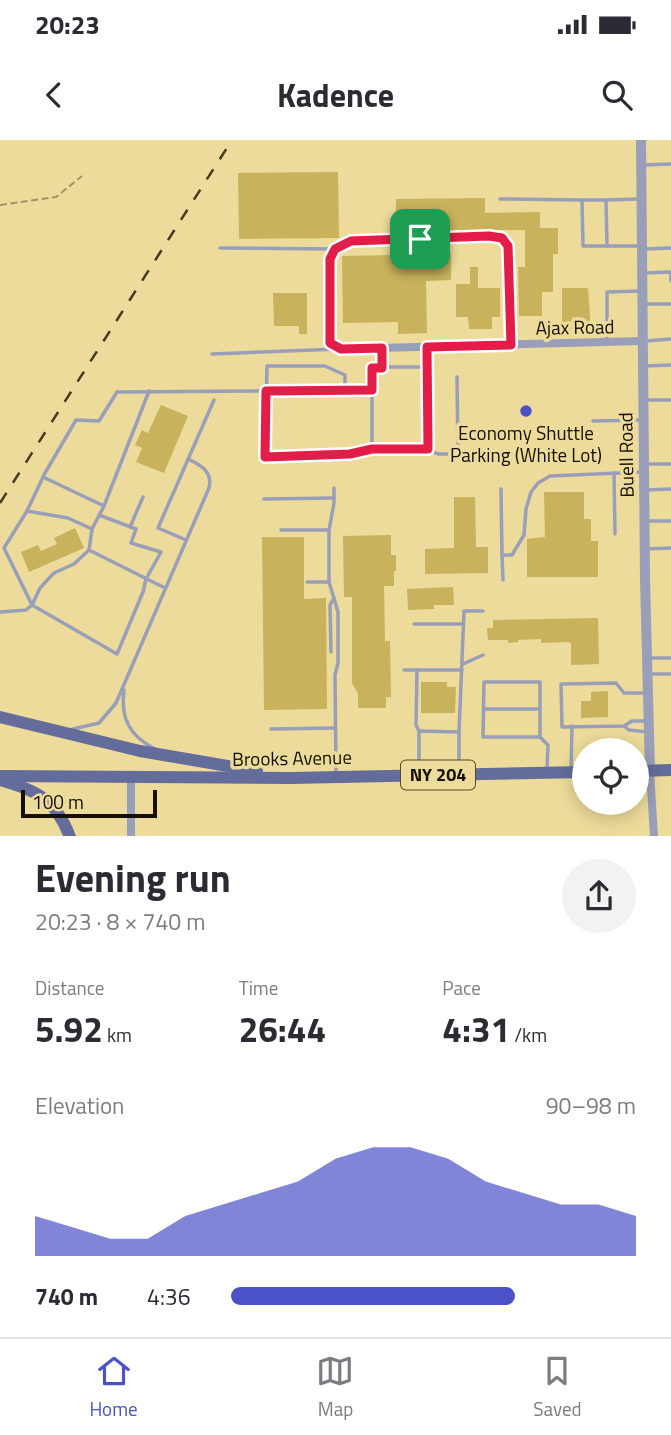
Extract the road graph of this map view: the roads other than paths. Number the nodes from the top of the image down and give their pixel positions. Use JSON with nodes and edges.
{"nodes":[{"id":1,"x":641,"y":140,"type":"edge"},
{"id":2,"x":671,"y":164,"type":"edge"},
{"id":3,"x":641,"y":165,"type":"junction"},
{"id":4,"x":500,"y":199,"type":"dead end"},
{"id":5,"x":641,"y":199,"type":"junction"},
{"id":6,"x":582,"y":200,"type":"junction"},
{"id":7,"x":607,"y":200,"type":"junction"},
{"id":8,"x":607,"y":246,"type":"junction"},
{"id":9,"x":642,"y":247,"type":"junction"},
{"id":10,"x":220,"y":248,"type":"dead end"},
{"id":11,"x":671,"y":248,"type":"edge"},
{"id":12,"x":335,"y":249,"type":"junction"},
{"id":13,"x":642,"y":273,"type":"junction"},
{"id":14,"x":671,"y":281,"type":"edge"},
{"id":15,"x":642,"y":291,"type":"junction"},
{"id":16,"x":642,"y":304,"type":"junction"},
{"id":17,"x":671,"y":304,"type":"edge"},
{"id":18,"x":671,"y":339,"type":"edge"},
{"id":19,"x":642,"y":341,"type":"junction"},
{"id":20,"x":607,"y":342,"type":"junction"},
{"id":21,"x":511,"y":345,"type":"junction"},
{"id":22,"x":427,"y":347,"type":"junction"},
{"id":23,"x":382,"y":348,"type":"junction"},
{"id":24,"x":341,"y":349,"type":"junction"},
{"id":25,"x":212,"y":354,"type":"dead end"},
{"id":26,"x":671,"y":365,"type":"edge"},
{"id":27,"x":642,"y":366,"type":"junction"},
{"id":28,"x":382,"y":368,"type":"junction"},
{"id":29,"x":427,"y":368,"type":"junction"},
{"id":30,"x":457,"y":377,"type":"dead end"},
{"id":31,"x":345,"y":390,"type":"junction"},
{"id":32,"x":372,"y":390,"type":"junction"},
{"id":33,"x":149,"y":391,"type":"junction"},
{"id":34,"x":266,"y":391,"type":"junction"},
{"id":35,"x":214,"y":400,"type":"dead end"},
{"id":36,"x":643,"y":400,"type":"junction"},
{"id":37,"x":671,"y":400,"type":"edge"},
{"id":38,"x":643,"y":420,"type":"junction"},
{"id":39,"x":593,"y":421,"type":"dead end"},
{"id":40,"x":372,"y":449,"type":"junction"},
{"id":41,"x":428,"y":449,"type":"junction"},
{"id":42,"x":188,"y":459,"type":"junction"},
{"id":43,"x":671,"y":464,"type":"edge"},
{"id":44,"x":644,"y":468,"type":"junction"},
{"id":45,"x":614,"y":473,"type":"junction"},
{"id":46,"x":43,"y":477,"type":"junction"},
{"id":47,"x":334,"y":488,"type":"dead end"},
{"id":48,"x":501,"y":489,"type":"dead end"},
{"id":49,"x":671,"y":489,"type":"edge"},
{"id":50,"x":644,"y":490,"type":"junction"},
{"id":51,"x":143,"y":498,"type":"dead end"},
{"id":52,"x":334,"y":498,"type":"junction"},
{"id":53,"x":264,"y":499,"type":"dead end"},
{"id":54,"x":104,"y":506,"type":"junction"},
{"id":55,"x":27,"y":511,"type":"junction"},
{"id":56,"x":99,"y":515,"type":"junction"},
{"id":57,"x":644,"y":521,"type":"junction"},
{"id":58,"x":671,"y":521,"type":"edge"},
{"id":59,"x":130,"y":527,"type":"junction"},
{"id":60,"x":92,"y":529,"type":"junction"},
{"id":61,"x":281,"y":530,"type":"dead end"},
{"id":62,"x":329,"y":530,"type":"junction"},
{"id":63,"x":615,"y":534,"type":"dead end"},
{"id":64,"x":186,"y":540,"type":"junction"},
{"id":65,"x":671,"y":548,"type":"edge"},
{"id":66,"x":645,"y":549,"type":"junction"},
{"id":67,"x":89,"y":550,"type":"junction"},
{"id":68,"x":502,"y":555,"type":"junction"},
{"id":69,"x":146,"y":579,"type":"junction"},
{"id":70,"x":503,"y":580,"type":"dead end"},
{"id":71,"x":307,"y":582,"type":"dead end"},
{"id":72,"x":329,"y":582,"type":"junction"},
{"id":73,"x":166,"y":588,"type":"junction"},
{"id":74,"x":334,"y":598,"type":"junction"},
{"id":75,"x":32,"y":605,"type":"junction"},
{"id":76,"x":483,"y":611,"type":"dead end"},
{"id":77,"x":0,"y":612,"type":"edge"},
{"id":78,"x":414,"y":624,"type":"dead end"},
{"id":79,"x":463,"y":624,"type":"junction"},
{"id":80,"x":331,"y":652,"type":"dead end"},
{"id":81,"x":484,"y":655,"type":"dead end"},
{"id":82,"x":647,"y":658,"type":"junction"},
{"id":83,"x":671,"y":658,"type":"edge"},
{"id":84,"x":463,"y":664,"type":"junction"},
{"id":85,"x":404,"y":670,"type":"dead end"},
{"id":86,"x":417,"y":670,"type":"junction"},
{"id":87,"x":462,"y":670,"type":"junction"},
{"id":88,"x":647,"y":674,"type":"junction"},
{"id":89,"x":671,"y":674,"type":"edge"},
{"id":90,"x":125,"y":685,"type":"junction"},
{"id":91,"x":648,"y":694,"type":"junction"},
{"id":92,"x":484,"y":709,"type":"junction"},
{"id":93,"x":540,"y":709,"type":"junction"},
{"id":94,"x":0,"y":718,"type":"edge"},
{"id":95,"x":649,"y":721,"type":"junction"},
{"id":96,"x":572,"y":726,"type":"junction"},
{"id":97,"x":624,"y":726,"type":"junction"},
{"id":98,"x":335,"y":727,"type":"junction"},
{"id":99,"x":43,"y":728,"type":"junction"},
{"id":100,"x":271,"y":729,"type":"dead end"},
{"id":101,"x":419,"y":732,"type":"junction"},
{"id":102,"x":459,"y":732,"type":"junction"},
{"id":103,"x":649,"y":732,"type":"junction"},
{"id":104,"x":540,"y":737,"type":"junction"},
{"id":105,"x":648,"y":738,"type":"edge"},
{"id":106,"x":182,"y":759,"type":"junction"},
{"id":107,"x":671,"y":770,"type":"edge"},
{"id":108,"x":649,"y":771,"type":"edge"},
{"id":109,"x":547,"y":772,"type":"junction"},
{"id":110,"x":571,"y":772,"type":"joint"},
{"id":111,"x":459,"y":774,"type":"junction"},
{"id":112,"x":419,"y":775,"type":"junction"},
{"id":113,"x":131,"y":777,"type":"junction"},
{"id":114,"x":336,"y":777,"type":"junction"},
{"id":115,"x":0,"y":778,"type":"edge"},
{"id":116,"x":291,"y":778,"type":"junction"},
{"id":117,"x":649,"y":806,"type":"edge"},
{"id":118,"x":70,"y":836,"type":"edge"},
{"id":119,"x":131,"y":836,"type":"edge"},
{"id":120,"x":654,"y":836,"type":"edge"}],
"edges":[{"from":1,"to":3,"type":"street","name":"Buell Road"},
{"from":2,"to":3,"type":"lane"},
{"from":3,"to":5,"type":"street","name":"Buell Road"},
{"from":4,"to":6,"type":"lane"},
{"from":5,"to":7,"type":"lane"},
{"from":5,"to":9,"type":"street","name":"Buell Road"},
{"from":6,"to":7,"type":"lane"},
{"from":6,"to":8,"type":"lane"},
{"from":7,"to":8,"type":"lane"},
{"from":8,"to":9,"type":"lane"},
{"from":9,"to":11,"type":"lane"},
{"from":9,"to":13,"type":"street","name":"Buell Road"},
{"from":10,"to":12,"type":"lane"},
{"from":12,"to":21,"type":"lane"},
{"from":12,"to":24,"type":"lane"},
{"from":13,"to":14,"type":"lane"},
{"from":13,"to":15,"type":"street","name":"Buell Road"},
{"from":15,"to":16,"type":"street","name":"Buell Road"},
{"from":15,"to":20,"type":"lane"},
{"from":16,"to":17,"type":"lane"},
{"from":16,"to":19,"type":"street","name":"Buell Road"},
{"from":18,"to":19,"type":"lane"},
{"from":19,"to":20,"type":"street","name":"Ajax Road"},
{"from":19,"to":27,"type":"street","name":"Buell Road"},
{"from":20,"to":21,"type":"street","name":"Ajax Road"},
{"from":21,"to":22,"type":"street","name":"Ajax Road"},
{"from":22,"to":23,"type":"street","name":"Ajax Road"},
{"from":22,"to":29,"type":"lane"},
{"from":23,"to":24,"type":"street","name":"Ajax Road"},
{"from":23,"to":28,"type":"lane"},
{"from":24,"to":25,"type":"lane"},
{"from":26,"to":27,"type":"lane"},
{"from":27,"to":36,"type":"street","name":"Buell Road"},
{"from":28,"to":29,"type":"lane"},
{"from":28,"to":32,"type":"lane"},
{"from":29,"to":41,"type":"lane"},
{"from":30,"to":41,"type":"lane"},
{"from":31,"to":32,"type":"lane"},
{"from":31,"to":34,"type":"lane"},
{"from":31,"to":34,"type":"lane"},
{"from":32,"to":40,"type":"lane"},
{"from":33,"to":34,"type":"lane"},
{"from":33,"to":46,"type":"lane"},
{"from":33,"to":54,"type":"lane"},
{"from":34,"to":40,"type":"lane"},
{"from":35,"to":42,"type":"lane"},
{"from":36,"to":37,"type":"lane"},
{"from":36,"to":38,"type":"street","name":"Buell Road"},
{"from":38,"to":39,"type":"lane"},
{"from":38,"to":44,"type":"street","name":"Buell Road"},
{"from":40,"to":41,"type":"lane"},
{"from":42,"to":64,"type":"lane"},
{"from":42,"to":64,"type":"lane"},
{"from":43,"to":44,"type":"lane"},
{"from":44,"to":45,"type":"lane"},
{"from":44,"to":50,"type":"street","name":"Buell Road"},
{"from":45,"to":63,"type":"lane"},
{"from":45,"to":68,"type":"lane"},
{"from":46,"to":54,"type":"lane"},
{"from":46,"to":55,"type":"lane"},
{"from":47,"to":52,"type":"lane"},
{"from":48,"to":68,"type":"lane"},
{"from":49,"to":50,"type":"lane"},
{"from":50,"to":57,"type":"street","name":"Buell Road"},
{"from":51,"to":59,"type":"lane"},
{"from":52,"to":53,"type":"lane"},
{"from":52,"to":62,"type":"lane"},
{"from":54,"to":56,"type":"lane"},
{"from":55,"to":60,"type":"lane"},
{"from":55,"to":75,"type":"lane"},
{"from":56,"to":59,"type":"lane"},
{"from":56,"to":60,"type":"lane"},
{"from":57,"to":58,"type":"lane"},
{"from":57,"to":66,"type":"street","name":"Buell Road"},
{"from":59,"to":69,"type":"lane"},
{"from":60,"to":67,"type":"lane"},
{"from":61,"to":62,"type":"lane"},
{"from":62,"to":72,"type":"lane"},
{"from":64,"to":73,"type":"lane"},
{"from":65,"to":66,"type":"lane"},
{"from":66,"to":82,"type":"street","name":"Buell Road"},
{"from":67,"to":69,"type":"lane"},
{"from":67,"to":75,"type":"lane"},
{"from":68,"to":70,"type":"lane"},
{"from":69,"to":73,"type":"lane"},
{"from":69,"to":75,"type":"lane"},
{"from":71,"to":72,"type":"lane"},
{"from":72,"to":74,"type":"lane"},
{"from":73,"to":90,"type":"lane"},
{"from":74,"to":80,"type":"lane"},
{"from":74,"to":98,"type":"lane"},
{"from":75,"to":77,"type":"lane"},
{"from":76,"to":79,"type":"lane"},
{"from":78,"to":79,"type":"lane"},
{"from":79,"to":84,"type":"lane"},
{"from":81,"to":84,"type":"lane"},
{"from":82,"to":83,"type":"lane"},
{"from":82,"to":88,"type":"street","name":"Buell Road"},
{"from":84,"to":87,"type":"lane"},
{"from":85,"to":86,"type":"lane"},
{"from":86,"to":87,"type":"lane"},
{"from":86,"to":101,"type":"lane"},
{"from":87,"to":102,"type":"lane"},
{"from":88,"to":89,"type":"lane"},
{"from":88,"to":91,"type":"street","name":"Buell Road"},
{"from":90,"to":99,"type":"lane"},
{"from":90,"to":106,"type":"lane"},
{"from":91,"to":95,"type":"street","name":"Buell Road"},
{"from":91,"to":96,"type":"lane"},
{"from":92,"to":93,"type":"lane"},
{"from":92,"to":93,"type":"lane"},
{"from":92,"to":104,"type":"lane"},
{"from":93,"to":104,"type":"lane"},
{"from":94,"to":99,"type":"main road"},
{"from":95,"to":97,"type":"lane"},
{"from":95,"to":103,"type":"street","name":"Buell Road"},
{"from":96,"to":97,"type":"lane"},
{"from":96,"to":110,"type":"lane"},
{"from":97,"to":103,"type":"lane"},
{"from":98,"to":100,"type":"lane"},
{"from":98,"to":114,"type":"lane"},
{"from":99,"to":106,"type":"main road"},
{"from":101,"to":102,"type":"lane"},
{"from":101,"to":112,"type":"lane"},
{"from":102,"to":111,"type":"lane"},
{"from":103,"to":105,"type":"street","name":"Buell Road"},
{"from":104,"to":109,"type":"lane"},
{"from":106,"to":116,"type":"main road"},
{"from":107,"to":108,"type":"main road"},
{"from":109,"to":110,"type":"main road","name":"Brooks Avenue","number":"NY 204"},
{"from":109,"to":111,"type":"main road","name":"Brooks Avenue","number":"NY 204"},
{"from":111,"to":112,"type":"main road","name":"Brooks Avenue","number":"NY 204"},
{"from":112,"to":114,"type":"main road","name":"Brooks Avenue","number":"NY 204"},
{"from":113,"to":115,"type":"main road","name":"Brooks Avenue","number":"NY 204"},
{"from":113,"to":116,"type":"main road","name":"Brooks Avenue","number":"NY 204"},
{"from":113,"to":119,"type":"street"},
{"from":114,"to":116,"type":"main road","name":"Brooks Avenue","number":"NY 204"},
{"from":115,"to":118,"type":"main road"},
{"from":117,"to":120,"type":"street"}]}
